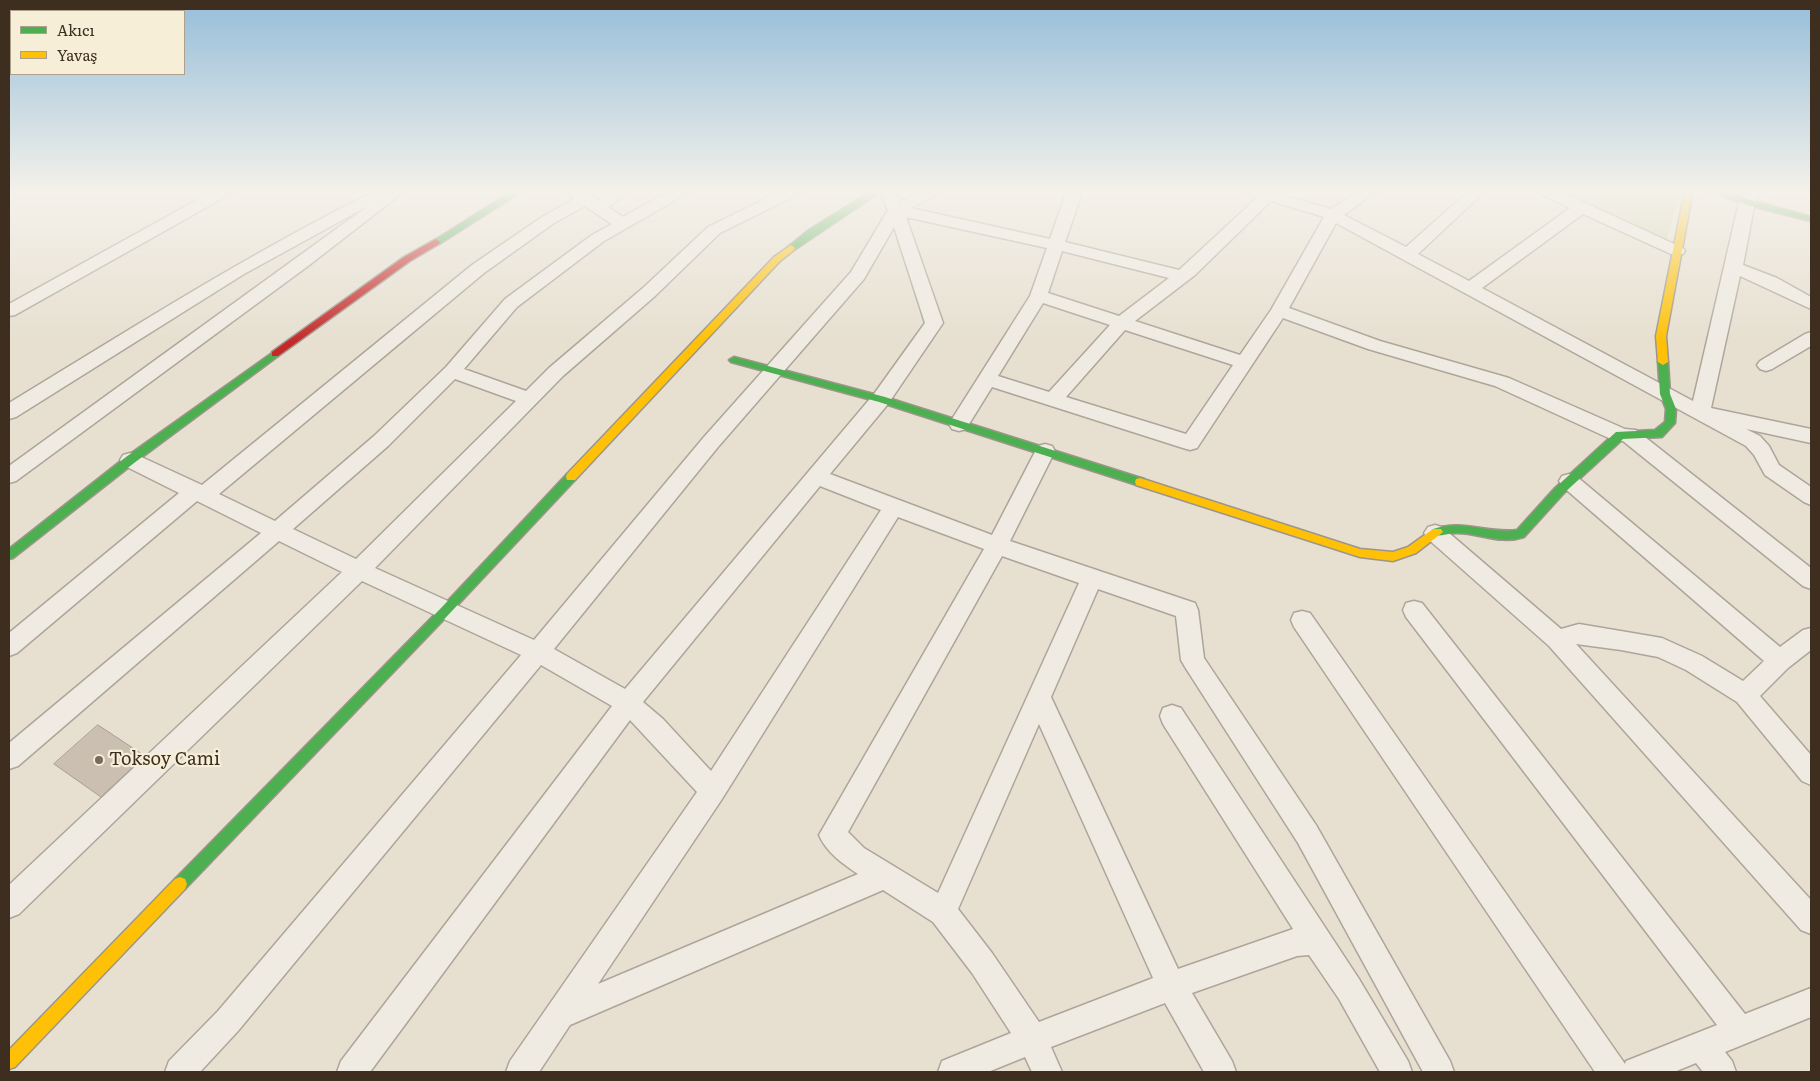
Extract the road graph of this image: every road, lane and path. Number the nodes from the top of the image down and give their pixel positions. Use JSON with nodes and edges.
{"nodes":[{"id":1,"x":134,"y":240,"type":"edge"},
{"id":2,"x":293,"y":240,"type":"edge"},
{"id":3,"x":332,"y":240,"type":"edge"},
{"id":4,"x":438,"y":240,"type":"edge"},
{"id":5,"x":519,"y":240,"type":"edge"},
{"id":6,"x":595,"y":240,"type":"edge"},
{"id":7,"x":703,"y":240,"type":"edge"},
{"id":8,"x":799,"y":240,"type":"edge"},
{"id":9,"x":878,"y":240,"type":"edge"},
{"id":10,"x":906,"y":240,"type":"edge"},
{"id":11,"x":1035,"y":240,"type":"edge"},
{"id":12,"x":1058,"y":240,"type":"edge"},
{"id":13,"x":1221,"y":240,"type":"edge"},
{"id":14,"x":1319,"y":240,"type":"edge"},
{"id":15,"x":1380,"y":240,"type":"edge"},
{"id":16,"x":1423,"y":240,"type":"edge"},
{"id":17,"x":1536,"y":240,"type":"edge"},
{"id":18,"x":1653,"y":240,"type":"edge"},
{"id":19,"x":1679,"y":240,"type":"edge"},
{"id":20,"x":1740,"y":240,"type":"edge"},
{"id":21,"x":1056,"y":245,"type":"junction"},
{"id":22,"x":1677,"y":251,"type":"junction"},
{"id":23,"x":1407,"y":255,"type":"junction"},
{"id":24,"x":252,"y":264,"type":"junction"},
{"id":25,"x":1734,"y":267,"type":"junction"},
{"id":26,"x":1182,"y":276,"type":"junction"},
{"id":27,"x":284,"y":277,"type":"junction"},
{"id":28,"x":1469,"y":289,"type":"junction"},
{"id":29,"x":1039,"y":296,"type":"junction"},
{"id":30,"x":1811,"y":304,"type":"edge"},
{"id":31,"x":9,"y":311,"type":"edge"},
{"id":32,"x":1280,"y":311,"type":"junction"},
{"id":33,"x":1122,"y":322,"type":"junction"},
{"id":34,"x":1811,"y":338,"type":"edge"},
{"id":35,"x":734,"y":360,"type":"dead end"},
{"id":36,"x":1245,"y":362,"type":"junction"},
{"id":37,"x":1766,"y":365,"type":"dead end"},
{"id":38,"x":452,"y":371,"type":"junction"},
{"id":39,"x":774,"y":371,"type":"junction"},
{"id":40,"x":988,"y":379,"type":"junction"},
{"id":41,"x":1664,"y":394,"type":"junction"},
{"id":42,"x":530,"y":399,"type":"junction"},
{"id":43,"x":881,"y":399,"type":"junction"},
{"id":44,"x":1053,"y":400,"type":"junction"},
{"id":45,"x":9,"y":412,"type":"edge"},
{"id":46,"x":1700,"y":412,"type":"junction"},
{"id":47,"x":959,"y":424,"type":"junction"},
{"id":48,"x":1624,"y":435,"type":"junction"},
{"id":49,"x":1811,"y":436,"type":"edge"},
{"id":50,"x":1045,"y":451,"type":"junction"},
{"id":51,"x":130,"y":460,"type":"junction"},
{"id":52,"x":9,"y":476,"type":"edge"},
{"id":53,"x":816,"y":476,"type":"junction"},
{"id":54,"x":1569,"y":482,"type":"junction"},
{"id":55,"x":200,"y":493,"type":"junction"},
{"id":56,"x":1811,"y":497,"type":"edge"},
{"id":57,"x":893,"y":508,"type":"junction"},
{"id":58,"x":278,"y":530,"type":"junction"},
{"id":59,"x":1435,"y":533,"type":"junction"},
{"id":60,"x":997,"y":545,"type":"junction"},
{"id":61,"x":9,"y":555,"type":"edge"},
{"id":62,"x":360,"y":569,"type":"junction"},
{"id":63,"x":1092,"y":578,"type":"junction"},
{"id":64,"x":1811,"y":580,"type":"edge"},
{"id":65,"x":447,"y":609,"type":"junction"},
{"id":66,"x":1414,"y":610,"type":"dead end"},
{"id":67,"x":1302,"y":620,"type":"dead end"},
{"id":68,"x":1811,"y":637,"type":"edge"},
{"id":69,"x":1557,"y":639,"type":"junction"},
{"id":70,"x":9,"y":646,"type":"edge"},
{"id":71,"x":538,"y":652,"type":"junction"},
{"id":72,"x":1780,"y":661,"type":"junction"},
{"id":73,"x":1745,"y":695,"type":"junction"},
{"id":74,"x":1039,"y":697,"type":"junction"},
{"id":75,"x":628,"y":703,"type":"junction"},
{"id":76,"x":1172,"y":716,"type":"dead end"},
{"id":77,"x":9,"y":758,"type":"edge"},
{"id":78,"x":1811,"y":773,"type":"edge"},
{"id":79,"x":713,"y":791,"type":"junction"},
{"id":80,"x":884,"y":876,"type":"junction"},
{"id":81,"x":9,"y":904,"type":"edge"},
{"id":82,"x":943,"y":912,"type":"junction"},
{"id":83,"x":1811,"y":920,"type":"edge"},
{"id":84,"x":1316,"y":941,"type":"junction"},
{"id":85,"x":1171,"y":985,"type":"junction"},
{"id":86,"x":1811,"y":1003,"type":"edge"},
{"id":87,"x":560,"y":1015,"type":"junction"},
{"id":88,"x":1740,"y":1031,"type":"junction"},
{"id":89,"x":1032,"y":1038,"type":"junction"},
{"id":90,"x":1702,"y":1046,"type":"junction"},
{"id":91,"x":9,"y":1061,"type":"edge"},
{"id":92,"x":180,"y":1072,"type":"edge"},
{"id":93,"x":352,"y":1072,"type":"edge"},
{"id":94,"x":521,"y":1072,"type":"edge"},
{"id":95,"x":953,"y":1072,"type":"edge"},
{"id":96,"x":1047,"y":1072,"type":"edge"},
{"id":97,"x":1221,"y":1072,"type":"edge"},
{"id":98,"x":1396,"y":1072,"type":"edge"},
{"id":99,"x":1439,"y":1072,"type":"edge"},
{"id":100,"x":1613,"y":1072,"type":"edge"},
{"id":101,"x":1637,"y":1072,"type":"edge"},
{"id":102,"x":1721,"y":1072,"type":"edge"}],
"edges":[{"from":1,"to":31,"type":"street"},
{"from":2,"to":24,"type":"street"},
{"from":3,"to":27,"type":"street"},
{"from":4,"to":51,"type":"street"},
{"from":5,"to":55,"type":"street"},
{"from":6,"to":38,"type":"street"},
{"from":7,"to":42,"type":"street"},
{"from":8,"to":65,"type":"street"},
{"from":9,"to":39,"type":"street"},
{"from":10,"to":43,"type":"street"},
{"from":11,"to":21,"type":"street"},
{"from":12,"to":21,"type":"street"},
{"from":13,"to":26,"type":"street"},
{"from":14,"to":32,"type":"street"},
{"from":15,"to":23,"type":"street"},
{"from":16,"to":23,"type":"street"},
{"from":17,"to":28,"type":"street"},
{"from":18,"to":22,"type":"street"},
{"from":19,"to":22,"type":"street"},
{"from":20,"to":25,"type":"street"},
{"from":21,"to":26,"type":"street"},
{"from":21,"to":29,"type":"street"},
{"from":22,"to":41,"type":"street"},
{"from":23,"to":28,"type":"street"},
{"from":24,"to":27,"type":"street"},
{"from":24,"to":45,"type":"street"},
{"from":25,"to":30,"type":"street"},
{"from":25,"to":46,"type":"street"},
{"from":26,"to":33,"type":"street"},
{"from":27,"to":52,"type":"street"},
{"from":28,"to":41,"type":"street"},
{"from":29,"to":33,"type":"street"},
{"from":29,"to":40,"type":"street"},
{"from":32,"to":36,"type":"street"},
{"from":32,"to":48,"type":"street"},
{"from":33,"to":36,"type":"street"},
{"from":33,"to":44,"type":"street"},
{"from":34,"to":37,"type":"street"},
{"from":35,"to":39,"type":"street"},
{"from":36,"to":44,"type":"street"},
{"from":38,"to":42,"type":"street"},
{"from":38,"to":58,"type":"street"},
{"from":39,"to":43,"type":"street"},
{"from":39,"to":71,"type":"street"},
{"from":40,"to":44,"type":"street"},
{"from":40,"to":47,"type":"street"},
{"from":41,"to":46,"type":"street"},
{"from":41,"to":48,"type":"street"},
{"from":42,"to":62,"type":"street"},
{"from":43,"to":47,"type":"street"},
{"from":43,"to":53,"type":"street"},
{"from":46,"to":49,"type":"street"},
{"from":46,"to":56,"type":"street"},
{"from":47,"to":50,"type":"street"},
{"from":48,"to":54,"type":"street"},
{"from":48,"to":64,"type":"street"},
{"from":50,"to":59,"type":"street"},
{"from":50,"to":60,"type":"street"},
{"from":51,"to":55,"type":"street"},
{"from":51,"to":61,"type":"street"},
{"from":53,"to":57,"type":"street"},
{"from":53,"to":75,"type":"street"},
{"from":54,"to":59,"type":"street"},
{"from":54,"to":72,"type":"street"},
{"from":55,"to":58,"type":"street"},
{"from":55,"to":70,"type":"street"},
{"from":57,"to":60,"type":"street"},
{"from":57,"to":79,"type":"street"},
{"from":58,"to":62,"type":"street"},
{"from":58,"to":77,"type":"street"},
{"from":59,"to":69,"type":"street"},
{"from":60,"to":63,"type":"street"},
{"from":60,"to":80,"type":"street"},
{"from":62,"to":65,"type":"street"},
{"from":62,"to":81,"type":"street"},
{"from":63,"to":74,"type":"street"},
{"from":63,"to":99,"type":"street"},
{"from":65,"to":71,"type":"street"},
{"from":65,"to":91,"type":"street"},
{"from":66,"to":88,"type":"street"},
{"from":67,"to":100,"type":"street"},
{"from":68,"to":72,"type":"street"},
{"from":69,"to":73,"type":"street"},
{"from":69,"to":83,"type":"street"},
{"from":71,"to":75,"type":"street"},
{"from":71,"to":92,"type":"street"},
{"from":72,"to":73,"type":"street"},
{"from":73,"to":78,"type":"street"},
{"from":74,"to":82,"type":"street"},
{"from":74,"to":85,"type":"street"},
{"from":75,"to":79,"type":"street"},
{"from":75,"to":93,"type":"street"},
{"from":76,"to":84,"type":"street"},
{"from":79,"to":87,"type":"street"},
{"from":80,"to":82,"type":"street"},
{"from":80,"to":87,"type":"street"},
{"from":82,"to":89,"type":"street"},
{"from":84,"to":85,"type":"street"},
{"from":84,"to":98,"type":"street"},
{"from":85,"to":89,"type":"street"},
{"from":85,"to":97,"type":"street"},
{"from":86,"to":88,"type":"street"},
{"from":87,"to":94,"type":"street"},
{"from":88,"to":90,"type":"street"},
{"from":89,"to":95,"type":"street"},
{"from":89,"to":96,"type":"street"},
{"from":90,"to":101,"type":"street"},
{"from":90,"to":102,"type":"street"}]}
